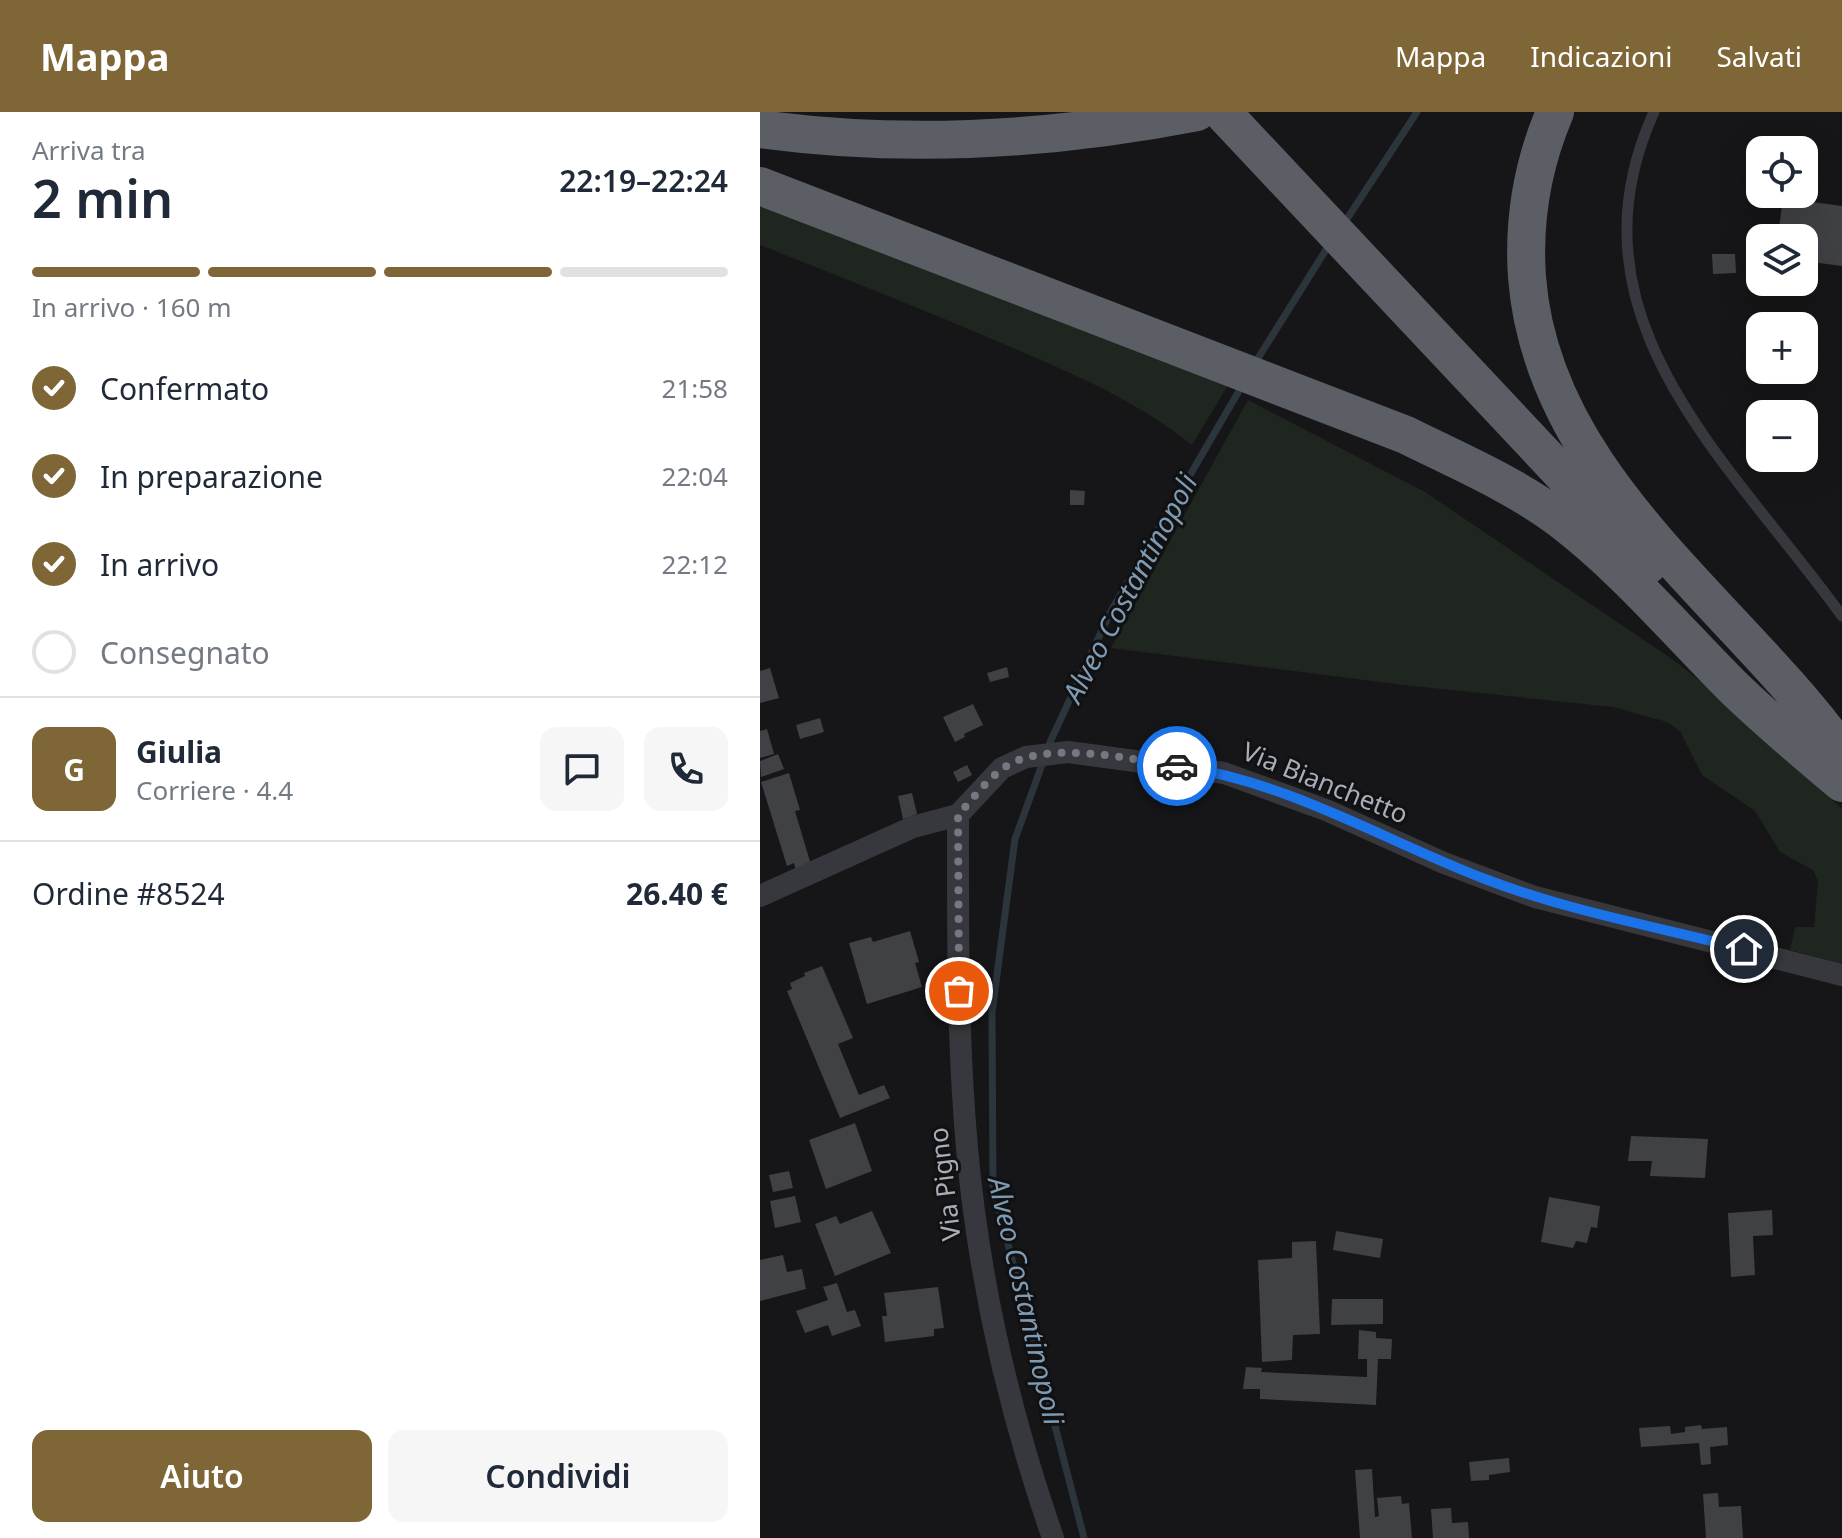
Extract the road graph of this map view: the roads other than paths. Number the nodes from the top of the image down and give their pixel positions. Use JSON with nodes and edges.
{"nodes":[{"id":1,"x":1197,"y":112,"type":"edge"},
{"id":2,"x":1222,"y":112,"type":"edge"},
{"id":3,"x":1555,"y":112,"type":"edge"},
{"id":4,"x":1654,"y":112,"type":"edge"},
{"id":5,"x":760,"y":129,"type":"edge"},
{"id":6,"x":760,"y":186,"type":"edge"},
{"id":7,"x":1842,"y":616,"type":"edge"},
{"id":8,"x":1842,"y":752,"type":"edge"},
{"id":9,"x":1842,"y":770,"type":"edge"},
{"id":10,"x":1842,"y":783,"type":"edge"},
{"id":11,"x":958,"y":815,"type":"junction"},
{"id":12,"x":760,"y":896,"type":"edge"},
{"id":13,"x":1842,"y":975,"type":"edge"},
{"id":14,"x":1053,"y":1538,"type":"edge"}],
"edges":[{"from":1,"to":5,"type":"highway"},
{"from":2,"to":9,"type":"highway"},
{"from":3,"to":8,"type":"highway"},
{"from":4,"to":7,"type":"lane"},
{"from":6,"to":10,"type":"highway"},
{"from":11,"to":12,"type":"street"},
{"from":11,"to":13,"type":"street","name":"Via Bianchetto"},
{"from":11,"to":14,"type":"street","name":"Via Pigno"}]}
